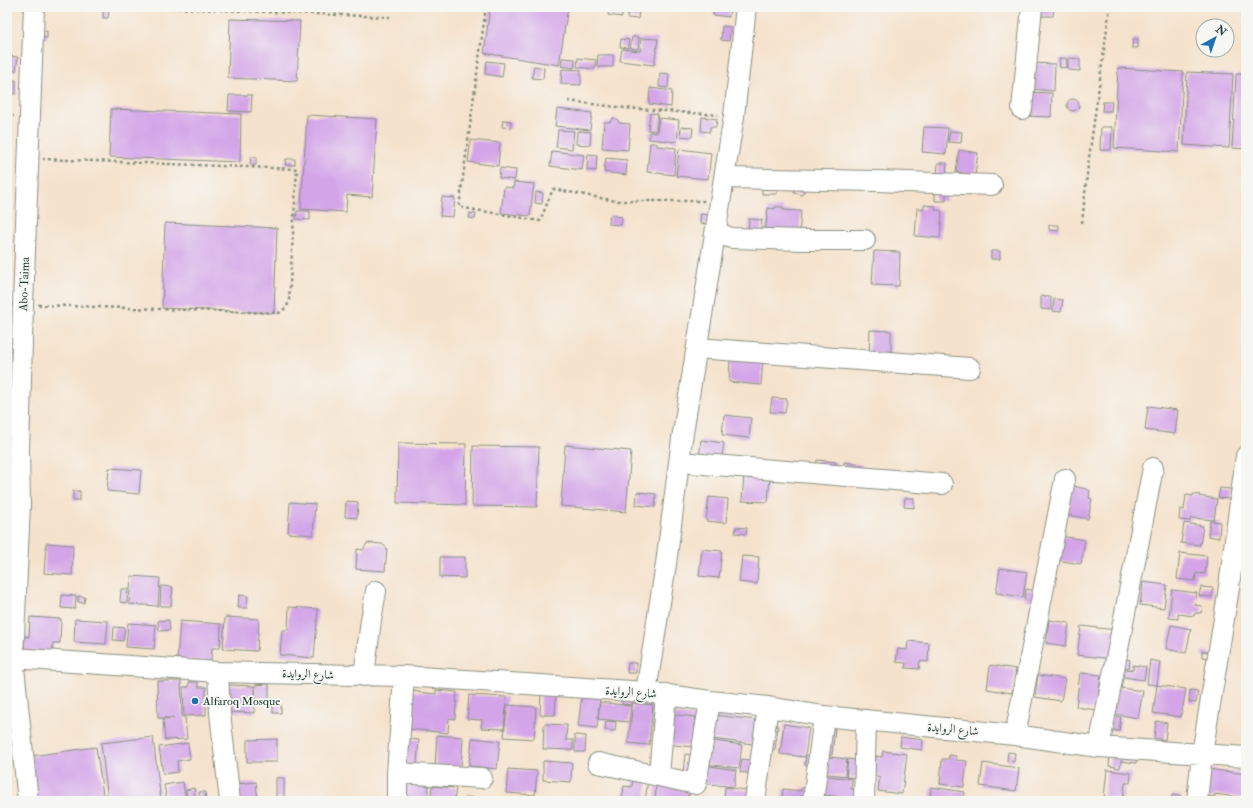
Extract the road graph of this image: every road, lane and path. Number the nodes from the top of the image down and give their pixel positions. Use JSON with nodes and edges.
{"nodes":[{"id":1,"x":34,"y":7,"type":"edge"},
{"id":2,"x":148,"y":7,"type":"edge"},
{"id":3,"x":486,"y":7,"type":"edge"},
{"id":4,"x":746,"y":7,"type":"edge"},
{"id":5,"x":1032,"y":7,"type":"edge"},
{"id":6,"x":1110,"y":7,"type":"edge"},
{"id":7,"x":390,"y":17,"type":"dead end"},
{"id":8,"x":568,"y":101,"type":"dead end"},
{"id":9,"x":1022,"y":109,"type":"dead end"},
{"id":10,"x":734,"y":116,"type":"junction"},
{"id":11,"x":29,"y":159,"type":"junction"},
{"id":12,"x":725,"y":178,"type":"junction"},
{"id":13,"x":992,"y":185,"type":"dead end"},
{"id":14,"x":721,"y":201,"type":"junction"},
{"id":15,"x":1082,"y":223,"type":"dead end"},
{"id":16,"x":716,"y":232,"type":"junction"},
{"id":17,"x":865,"y":240,"type":"dead end"},
{"id":18,"x":23,"y":305,"type":"junction"},
{"id":19,"x":697,"y":348,"type":"junction"},
{"id":20,"x":970,"y":368,"type":"dead end"},
{"id":21,"x":1246,"y":456,"type":"edge"},
{"id":22,"x":679,"y":462,"type":"junction"},
{"id":23,"x":1153,"y":468,"type":"dead end"},
{"id":24,"x":1065,"y":478,"type":"dead end"},
{"id":25,"x":942,"y":484,"type":"dead end"},
{"id":26,"x":376,"y":591,"type":"dead end"},
{"id":27,"x":13,"y":658,"type":"junction"},
{"id":28,"x":218,"y":672,"type":"junction"},
{"id":29,"x":364,"y":676,"type":"junction"},
{"id":30,"x":404,"y":676,"type":"junction"},
{"id":31,"x":646,"y":692,"type":"junction"},
{"id":32,"x":666,"y":694,"type":"junction"},
{"id":33,"x":710,"y":701,"type":"junction"},
{"id":34,"x":768,"y":707,"type":"junction"},
{"id":35,"x":824,"y":716,"type":"junction"},
{"id":36,"x":866,"y":720,"type":"junction"},
{"id":37,"x":1015,"y":735,"type":"junction"},
{"id":38,"x":1099,"y":747,"type":"junction"},
{"id":39,"x":1202,"y":754,"type":"junction"},
{"id":40,"x":1246,"y":757,"type":"edge"},
{"id":41,"x":598,"y":763,"type":"dead end"},
{"id":42,"x":397,"y":773,"type":"junction"},
{"id":43,"x":659,"y":775,"type":"junction"},
{"id":44,"x":482,"y":778,"type":"dead end"},
{"id":45,"x":28,"y":801,"type":"edge"},
{"id":46,"x":230,"y":801,"type":"edge"},
{"id":47,"x":397,"y":801,"type":"edge"},
{"id":48,"x":755,"y":801,"type":"edge"},
{"id":49,"x":813,"y":801,"type":"edge"},
{"id":50,"x":864,"y":801,"type":"edge"},
{"id":51,"x":1197,"y":801,"type":"edge"}],
"edges":[{"from":1,"to":11,"type":"street","name":"Abo-Taima"},
{"from":2,"to":7,"type":"path"},
{"from":3,"to":14,"type":"path"},
{"from":4,"to":10,"type":"street"},
{"from":5,"to":9,"type":"street"},
{"from":6,"to":15,"type":"path"},
{"from":8,"to":10,"type":"path"},
{"from":10,"to":12,"type":"street"},
{"from":11,"to":18,"type":"street","name":"Abo-Taima"},
{"from":11,"to":18,"type":"path"},
{"from":12,"to":13,"type":"street"},
{"from":12,"to":14,"type":"street"},
{"from":14,"to":16,"type":"street"},
{"from":16,"to":17,"type":"street"},
{"from":16,"to":19,"type":"street"},
{"from":18,"to":27,"type":"street","name":"Abo-Taima"},
{"from":19,"to":20,"type":"street"},
{"from":19,"to":22,"type":"street"},
{"from":21,"to":39,"type":"street"},
{"from":22,"to":25,"type":"street"},
{"from":22,"to":31,"type":"street"},
{"from":23,"to":38,"type":"street"},
{"from":24,"to":37,"type":"street"},
{"from":26,"to":29,"type":"street"},
{"from":27,"to":28,"type":"street","name":"شارع الروايدة"},
{"from":27,"to":45,"type":"street","name":"Abo-Taima"},
{"from":28,"to":29,"type":"street","name":"شارع الروايدة"},
{"from":28,"to":46,"type":"street"},
{"from":29,"to":30,"type":"street","name":"شارع الروايدة"},
{"from":30,"to":31,"type":"street","name":"شارع الروايدة"},
{"from":30,"to":42,"type":"street"},
{"from":31,"to":32,"type":"street","name":"شارع الروايدة"},
{"from":32,"to":33,"type":"street","name":"شارع الروايدة"},
{"from":32,"to":43,"type":"street"},
{"from":33,"to":34,"type":"street","name":"شارع الروايدة"},
{"from":33,"to":43,"type":"street"},
{"from":34,"to":35,"type":"street","name":"شارع الروايدة"},
{"from":34,"to":48,"type":"street"},
{"from":35,"to":36,"type":"street","name":"شارع الروايدة"},
{"from":35,"to":49,"type":"street"},
{"from":36,"to":37,"type":"street","name":"شارع الروايدة"},
{"from":36,"to":50,"type":"street"},
{"from":37,"to":38,"type":"street","name":"شارع الروايدة"},
{"from":38,"to":39,"type":"street","name":"شارع الروايدة"},
{"from":39,"to":40,"type":"street","name":"شارع الروايدة"},
{"from":39,"to":51,"type":"street"},
{"from":41,"to":43,"type":"street"},
{"from":42,"to":44,"type":"street"},
{"from":42,"to":47,"type":"street"}]}
